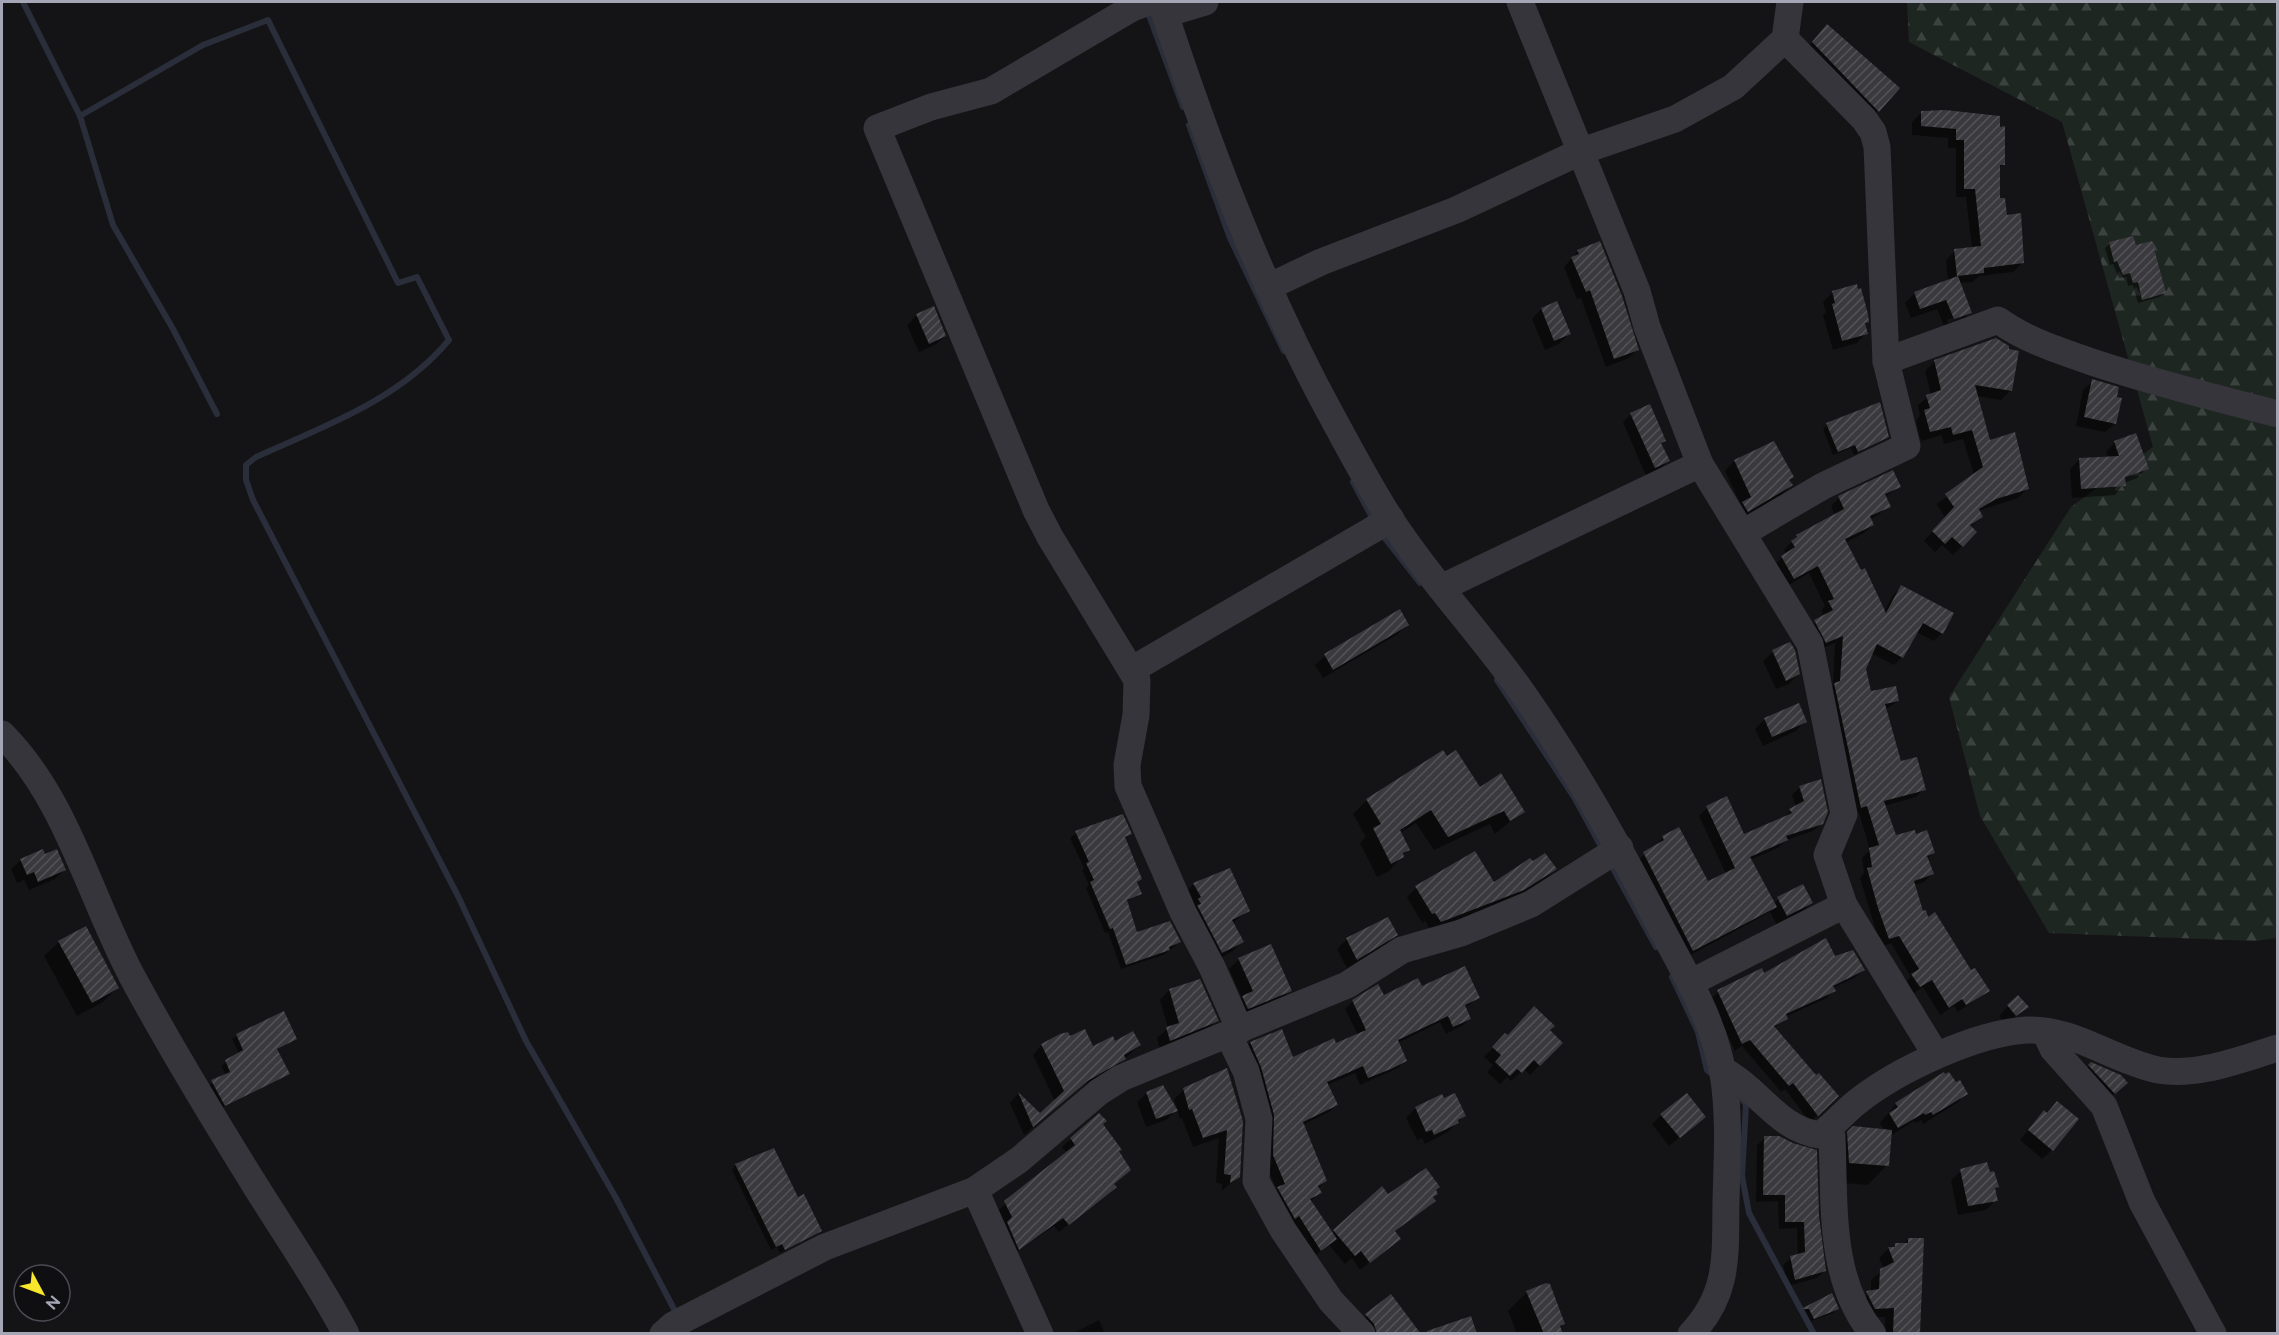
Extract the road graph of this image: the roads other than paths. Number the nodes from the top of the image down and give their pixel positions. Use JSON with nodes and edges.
{"nodes":[{"id":1,"x":1205,"y":2,"type":"edge"},
{"id":2,"x":1520,"y":2,"type":"edge"},
{"id":3,"x":1790,"y":2,"type":"edge"},
{"id":4,"x":1153,"y":6,"type":"edge"},
{"id":5,"x":1785,"y":39,"type":"junction"},
{"id":6,"x":1582,"y":151,"type":"junction"},
{"id":7,"x":1268,"y":287,"type":"junction"},
{"id":8,"x":1886,"y":361,"type":"junction"},
{"id":9,"x":2277,"y":414,"type":"edge"},
{"id":10,"x":1700,"y":464,"type":"junction"},
{"id":11,"x":1383,"y":524,"type":"junction"},
{"id":12,"x":1743,"y":533,"type":"junction"},
{"id":13,"x":1441,"y":588,"type":"junction"},
{"id":14,"x":1132,"y":669,"type":"junction"},
{"id":15,"x":2,"y":734,"type":"edge"},
{"id":16,"x":1611,"y":853,"type":"junction"},
{"id":17,"x":1844,"y":905,"type":"junction"},
{"id":18,"x":1690,"y":983,"type":"junction"},
{"id":19,"x":2045,"y":1032,"type":"junction"},
{"id":20,"x":1234,"y":1033,"type":"junction"},
{"id":21,"x":2277,"y":1048,"type":"edge"},
{"id":22,"x":1935,"y":1054,"type":"junction"},
{"id":23,"x":1719,"y":1084,"type":"junction"},
{"id":24,"x":1831,"y":1132,"type":"junction"},
{"id":25,"x":975,"y":1190,"type":"junction"},
{"id":26,"x":346,"y":1334,"type":"edge"},
{"id":27,"x":663,"y":1334,"type":"edge"},
{"id":28,"x":1040,"y":1334,"type":"edge"},
{"id":29,"x":1362,"y":1334,"type":"edge"},
{"id":30,"x":1691,"y":1334,"type":"edge"},
{"id":31,"x":1874,"y":1334,"type":"edge"},
{"id":32,"x":2213,"y":1334,"type":"edge"}],
"edges":[{"from":1,"to":4,"type":"street"},
{"from":2,"to":6,"type":"street"},
{"from":3,"to":5,"type":"street"},
{"from":4,"to":7,"type":"street"},
{"from":4,"to":14,"type":"street"},
{"from":5,"to":6,"type":"street"},
{"from":5,"to":8,"type":"street"},
{"from":6,"to":7,"type":"street"},
{"from":6,"to":10,"type":"street"},
{"from":7,"to":11,"type":"street"},
{"from":8,"to":9,"type":"street"},
{"from":8,"to":12,"type":"street"},
{"from":10,"to":12,"type":"street"},
{"from":10,"to":13,"type":"street"},
{"from":11,"to":13,"type":"street"},
{"from":11,"to":14,"type":"street"},
{"from":12,"to":17,"type":"street"},
{"from":13,"to":16,"type":"street"},
{"from":14,"to":20,"type":"street"},
{"from":15,"to":26,"type":"street"},
{"from":16,"to":18,"type":"street"},
{"from":16,"to":20,"type":"street"},
{"from":17,"to":18,"type":"street"},
{"from":17,"to":22,"type":"street"},
{"from":18,"to":23,"type":"street"},
{"from":19,"to":21,"type":"street"},
{"from":19,"to":22,"type":"street"},
{"from":19,"to":32,"type":"street"},
{"from":20,"to":25,"type":"street"},
{"from":20,"to":29,"type":"street"},
{"from":22,"to":24,"type":"street"},
{"from":23,"to":24,"type":"street"},
{"from":23,"to":30,"type":"street"},
{"from":24,"to":31,"type":"street"},
{"from":25,"to":27,"type":"street"},
{"from":25,"to":28,"type":"street"}]}
